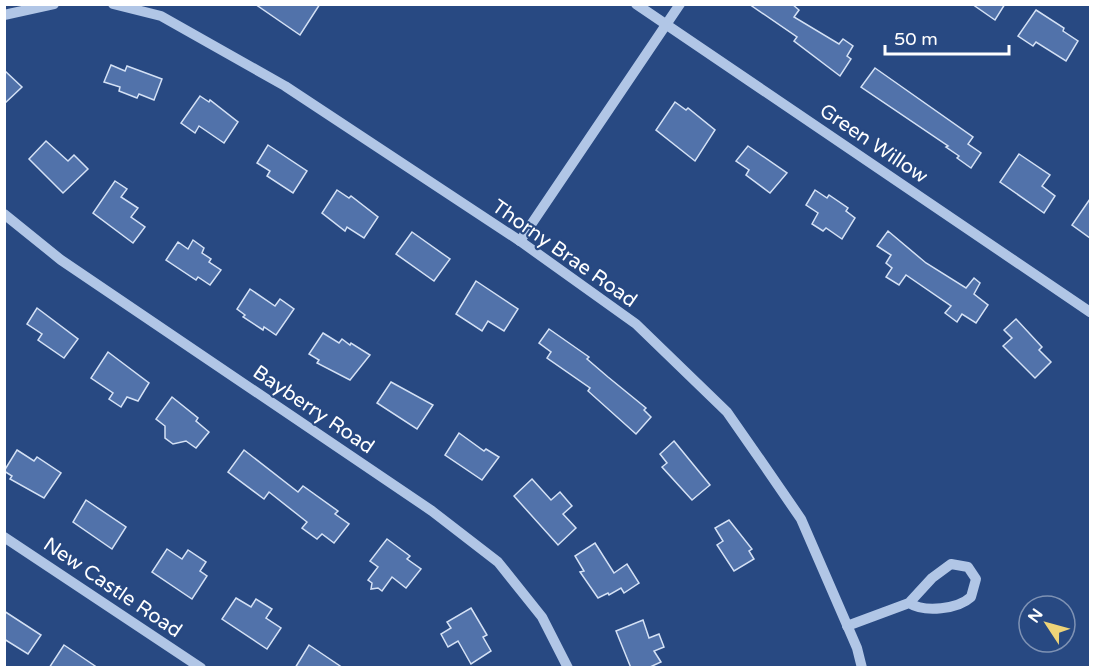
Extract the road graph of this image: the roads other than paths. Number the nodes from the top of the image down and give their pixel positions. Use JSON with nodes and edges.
{"nodes":[{"id":1,"x":54,"y":4,"type":"edge"},
{"id":2,"x":113,"y":4,"type":"edge"},
{"id":3,"x":636,"y":4,"type":"edge"},
{"id":4,"x":680,"y":4,"type":"edge"},
{"id":5,"x":4,"y":15,"type":"edge"},
{"id":6,"x":666,"y":24,"type":"junction"},
{"id":7,"x":4,"y":214,"type":"edge"},
{"id":8,"x":520,"y":241,"type":"junction"},
{"id":9,"x":1090,"y":312,"type":"edge"},
{"id":10,"x":4,"y":537,"type":"edge"},
{"id":11,"x":909,"y":603,"type":"junction"},
{"id":12,"x":847,"y":626,"type":"junction"},
{"id":13,"x":201,"y":668,"type":"edge"},
{"id":14,"x":568,"y":668,"type":"edge"},
{"id":15,"x":862,"y":668,"type":"edge"}],
"edges":[{"from":1,"to":5,"type":"street"},
{"from":2,"to":8,"type":"street","name":"Thorny Brae Road"},
{"from":3,"to":6,"type":"street","name":"Green Willow"},
{"from":4,"to":6,"type":"street"},
{"from":6,"to":8,"type":"street"},
{"from":6,"to":9,"type":"street","name":"Green Willow"},
{"from":7,"to":14,"type":"street","name":"Bayberry Road"},
{"from":8,"to":12,"type":"street","name":"Thorny Brae Road"},
{"from":10,"to":13,"type":"street","name":"New Castle Road"},
{"from":11,"to":11,"type":"street"},
{"from":11,"to":12,"type":"street"},
{"from":12,"to":15,"type":"street","name":"Thorny Brae Road"}]}
